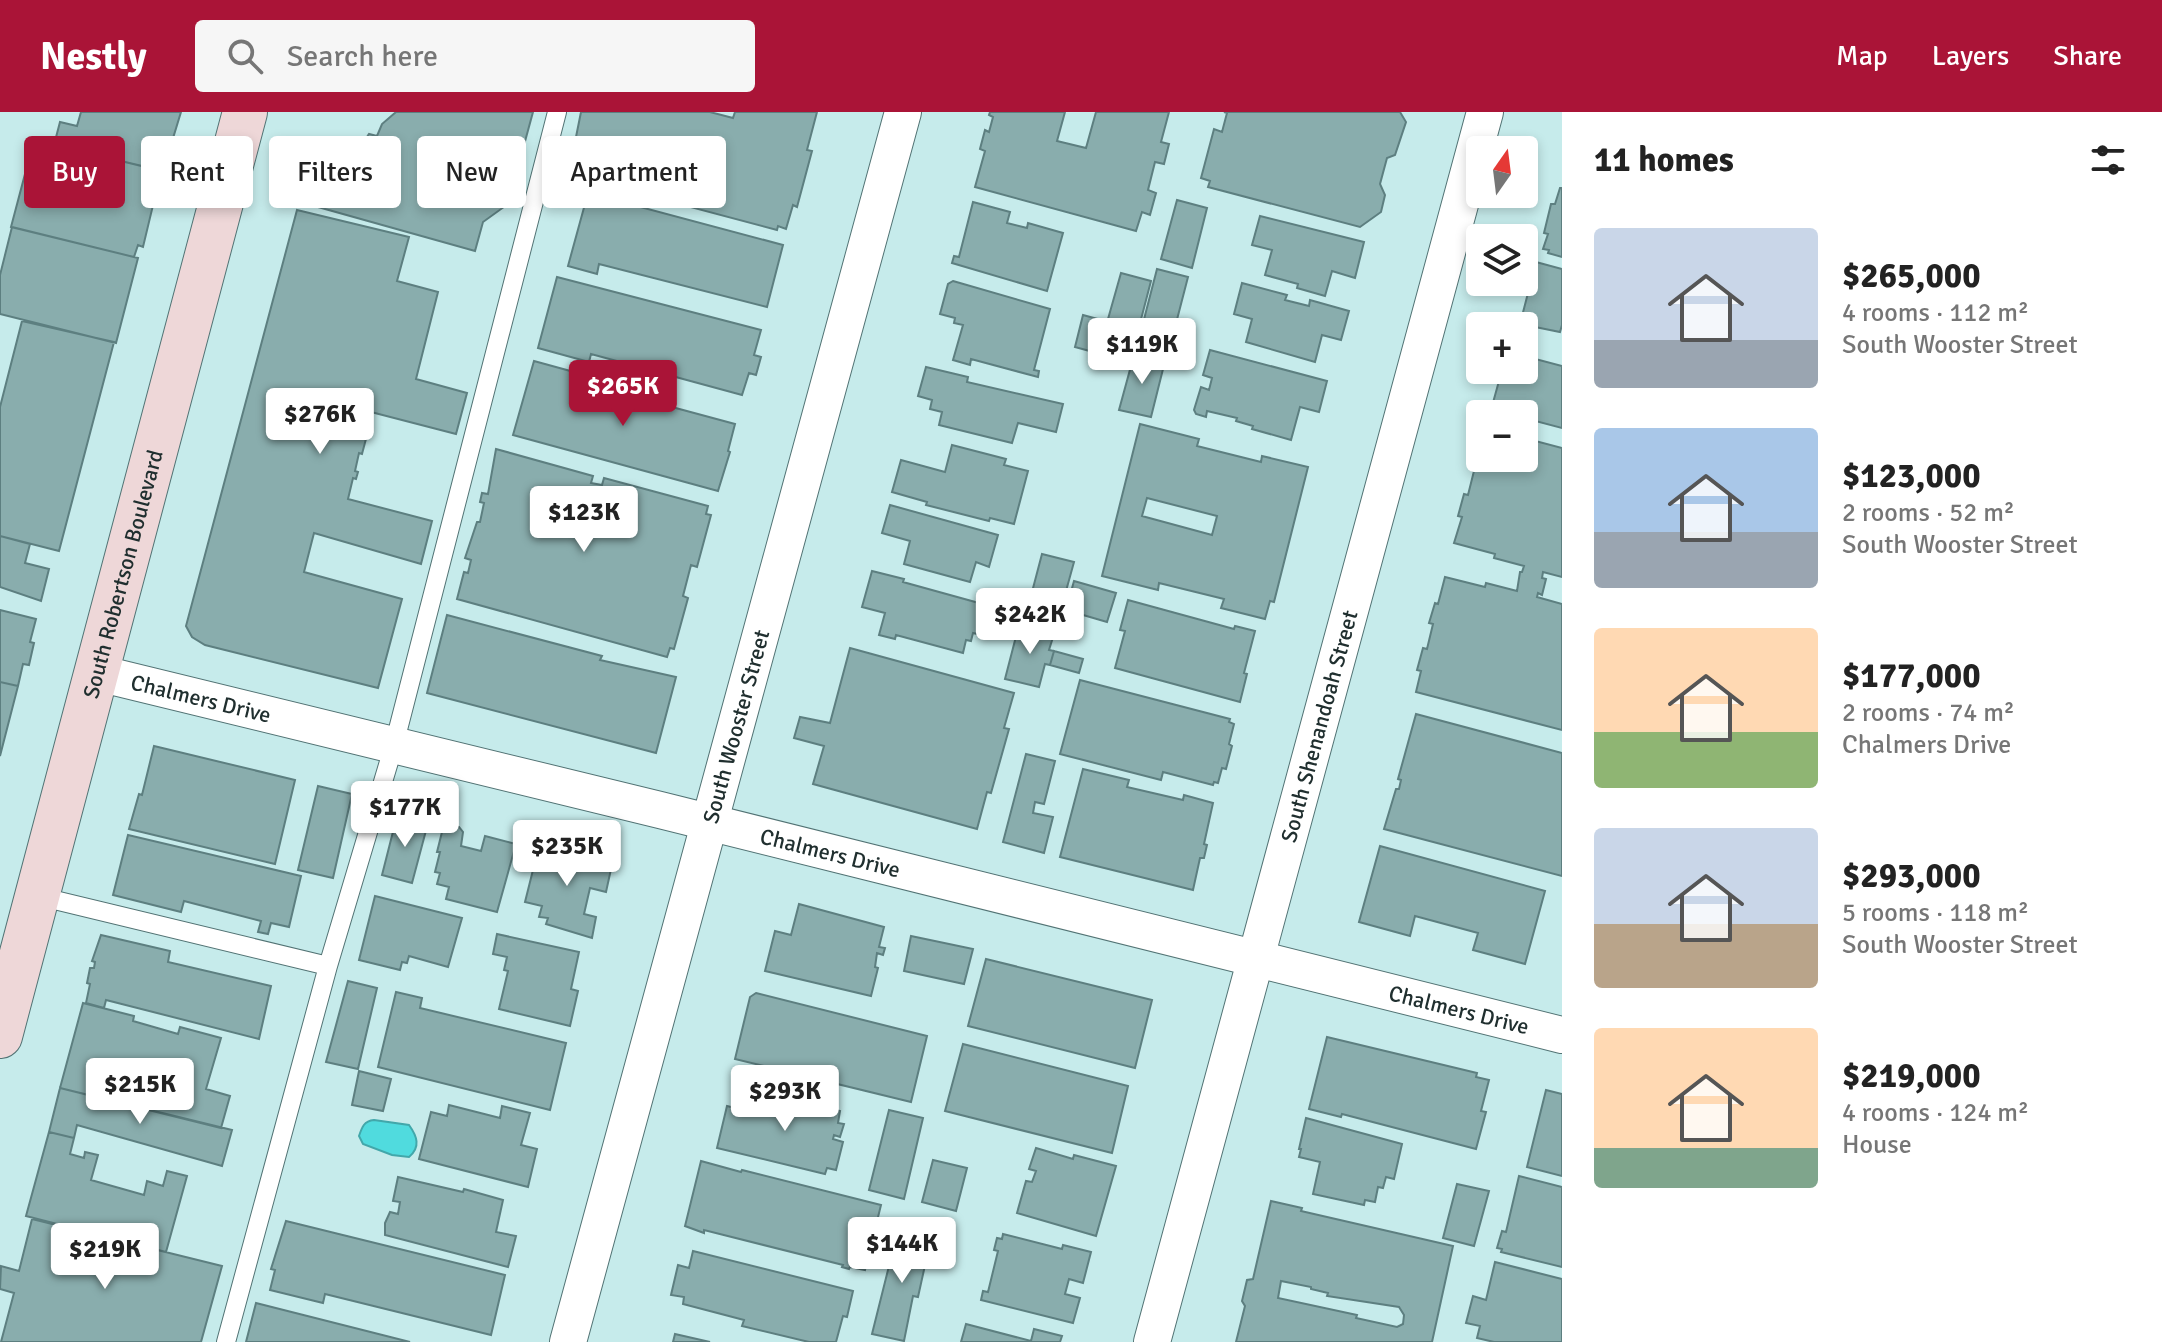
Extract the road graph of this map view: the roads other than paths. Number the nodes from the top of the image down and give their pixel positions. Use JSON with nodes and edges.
{"nodes":[{"id":1,"x":245,"y":112,"type":"edge"},
{"id":2,"x":557,"y":112,"type":"edge"},
{"id":3,"x":903,"y":112,"type":"edge"},
{"id":4,"x":1485,"y":112,"type":"edge"},
{"id":5,"x":98,"y":673,"type":"junction"},
{"id":6,"x":394,"y":745,"type":"junction"},
{"id":7,"x":708,"y":822,"type":"junction"},
{"id":8,"x":38,"y":896,"type":"junction"},
{"id":9,"x":1255,"y":959,"type":"junction"},
{"id":10,"x":328,"y":966,"type":"junction"},
{"id":11,"x":1562,"y":1035,"type":"edge"},
{"id":12,"x":0,"y":1036,"type":"edge"},
{"id":13,"x":226,"y":1342,"type":"edge"},
{"id":14,"x":568,"y":1342,"type":"edge"},
{"id":15,"x":1152,"y":1342,"type":"edge"}],
"edges":[{"from":1,"to":5,"type":"main road","name":"South Robertson Boulevard"},
{"from":2,"to":6,"type":"lane"},
{"from":3,"to":7,"type":"street","name":"South Wooster Street"},
{"from":4,"to":9,"type":"street","name":"South Shenandoah Street"},
{"from":5,"to":6,"type":"street","name":"Chalmers Drive"},
{"from":5,"to":8,"type":"main road","name":"South Robertson Boulevard"},
{"from":6,"to":7,"type":"street","name":"Chalmers Drive"},
{"from":6,"to":10,"type":"lane"},
{"from":7,"to":9,"type":"street","name":"Chalmers Drive"},
{"from":7,"to":14,"type":"street","name":"South Wooster Street"},
{"from":8,"to":10,"type":"lane"},
{"from":8,"to":12,"type":"main road","name":"South Robertson Boulevard"},
{"from":9,"to":11,"type":"street","name":"Chalmers Drive"},
{"from":9,"to":15,"type":"street","name":"South Shenandoah Street"},
{"from":10,"to":13,"type":"lane"}]}
